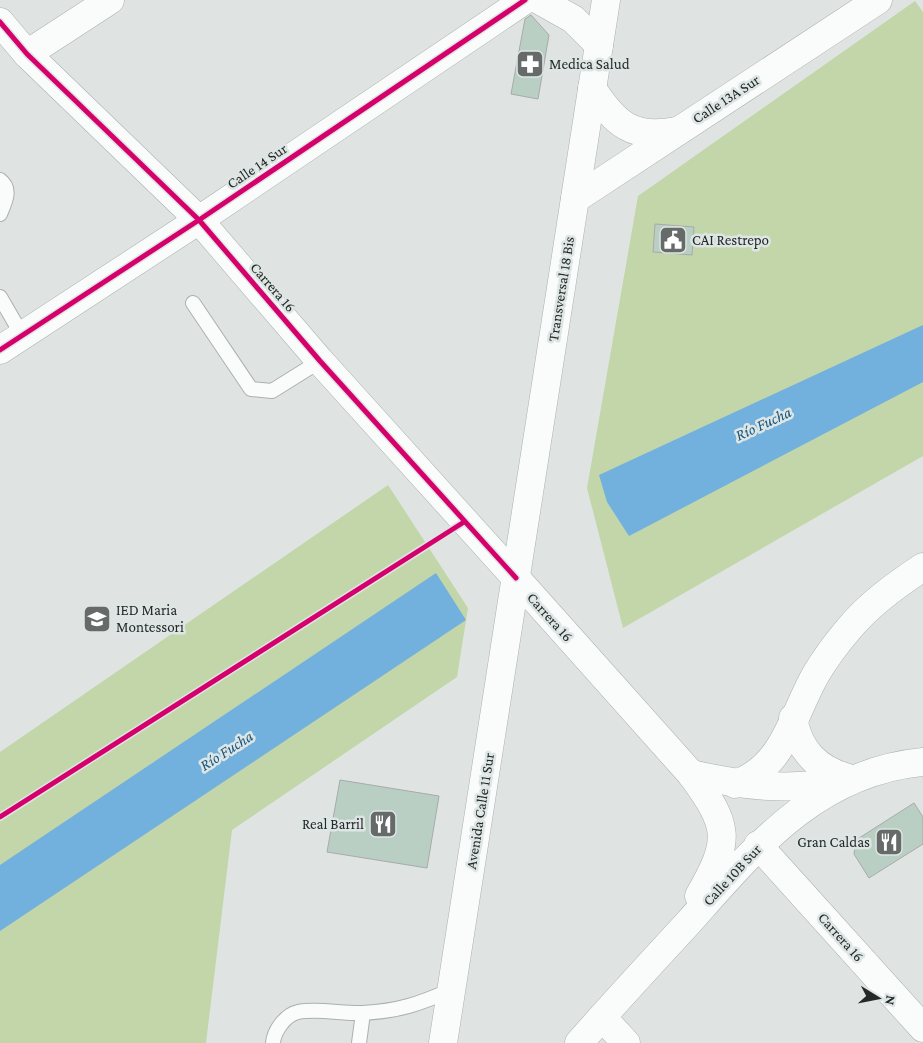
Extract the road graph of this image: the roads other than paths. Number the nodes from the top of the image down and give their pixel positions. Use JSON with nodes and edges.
{"nodes":[{"id":1,"x":110,"y":0,"type":"edge"},
{"id":2,"x":525,"y":0,"type":"edge"},
{"id":3,"x":539,"y":0,"type":"edge"},
{"id":4,"x":606,"y":0,"type":"edge"},
{"id":5,"x":878,"y":0,"type":"edge"},
{"id":6,"x":0,"y":22,"type":"edge"},
{"id":7,"x":599,"y":44,"type":"junction"},
{"id":8,"x":27,"y":54,"type":"junction"},
{"id":9,"x":592,"y":88,"type":"junction"},
{"id":10,"x":677,"y":131,"type":"junction"},
{"id":11,"x":0,"y":180,"type":"edge"},
{"id":12,"x":575,"y":199,"type":"junction"},
{"id":13,"x":0,"y":214,"type":"edge"},
{"id":14,"x":199,"y":220,"type":"junction"},
{"id":15,"x":0,"y":297,"type":"edge"},
{"id":16,"x":193,"y":303,"type":"dead end"},
{"id":17,"x":11,"y":342,"type":"edge"},
{"id":18,"x":320,"y":361,"type":"junction"},
{"id":19,"x":923,"y":567,"type":"edge"},
{"id":20,"x":516,"y":578,"type":"junction"},
{"id":21,"x":793,"y":718,"type":"junction"},
{"id":22,"x":923,"y":762,"type":"edge"},
{"id":23,"x":691,"y":774,"type":"junction"},
{"id":24,"x":857,"y":776,"type":"junction"},
{"id":25,"x":735,"y":784,"type":"junction"},
{"id":26,"x":758,"y":846,"type":"junction"},
{"id":27,"x":677,"y":935,"type":"junction"},
{"id":28,"x":451,"y":990,"type":"junction"},
{"id":29,"x":363,"y":1013,"type":"junction"},
{"id":30,"x":602,"y":1017,"type":"junction"},
{"id":31,"x":923,"y":1028,"type":"edge"},
{"id":32,"x":273,"y":1043,"type":"edge"},
{"id":33,"x":359,"y":1043,"type":"edge"},
{"id":34,"x":443,"y":1043,"type":"edge"},
{"id":35,"x":579,"y":1043,"type":"edge"},
{"id":36,"x":626,"y":1043,"type":"edge"}],
"edges":[{"from":1,"to":8,"type":"street"},
{"from":2,"to":14,"type":"street","name":"Calle 14 Sur"},
{"from":3,"to":7,"type":"street"},
{"from":4,"to":7,"type":"street","name":"Transversal 18 Bis"},
{"from":5,"to":10,"type":"street","name":"Calle 13A Sur"},
{"from":6,"to":8,"type":"street","name":"Carrera 16"},
{"from":7,"to":9,"type":"street","name":"Transversal 18 Bis"},
{"from":8,"to":14,"type":"street","name":"Carrera 16"},
{"from":9,"to":10,"type":"street"},
{"from":9,"to":12,"type":"street","name":"Transversal 18 Bis"},
{"from":10,"to":12,"type":"street","name":"Calle 13A Sur"},
{"from":11,"to":13,"type":"lane"},
{"from":12,"to":20,"type":"street","name":"Transversal 18 Bis"},
{"from":14,"to":17,"type":"street","name":"Calle 14 Sur"},
{"from":14,"to":18,"type":"street","name":"Carrera 16"},
{"from":15,"to":17,"type":"lane"},
{"from":16,"to":18,"type":"lane"},
{"from":18,"to":20,"type":"street","name":"Carrera 16"},
{"from":19,"to":21,"type":"street"},
{"from":20,"to":23,"type":"street","name":"Carrera 16"},
{"from":20,"to":28,"type":"street","name":"Avenida Calle 11 Sur"},
{"from":21,"to":24,"type":"street"},
{"from":21,"to":25,"type":"street"},
{"from":22,"to":24,"type":"street","name":"Calle 10B Sur"},
{"from":23,"to":25,"type":"street"},
{"from":23,"to":27,"type":"street","name":"Carrera 16"},
{"from":24,"to":25,"type":"street"},
{"from":24,"to":26,"type":"street","name":"Calle 10B Sur"},
{"from":26,"to":27,"type":"street","name":"Calle 10B Sur"},
{"from":26,"to":31,"type":"street","name":"Carrera 16"},
{"from":27,"to":30,"type":"street","name":"Calle 10B Sur"},
{"from":28,"to":29,"type":"lane"},
{"from":28,"to":34,"type":"street","name":"Avenida Calle 11 Sur"},
{"from":29,"to":32,"type":"lane"},
{"from":29,"to":33,"type":"lane"},
{"from":30,"to":35,"type":"street","name":"Calle 10B Sur"},
{"from":30,"to":36,"type":"street"}]}
